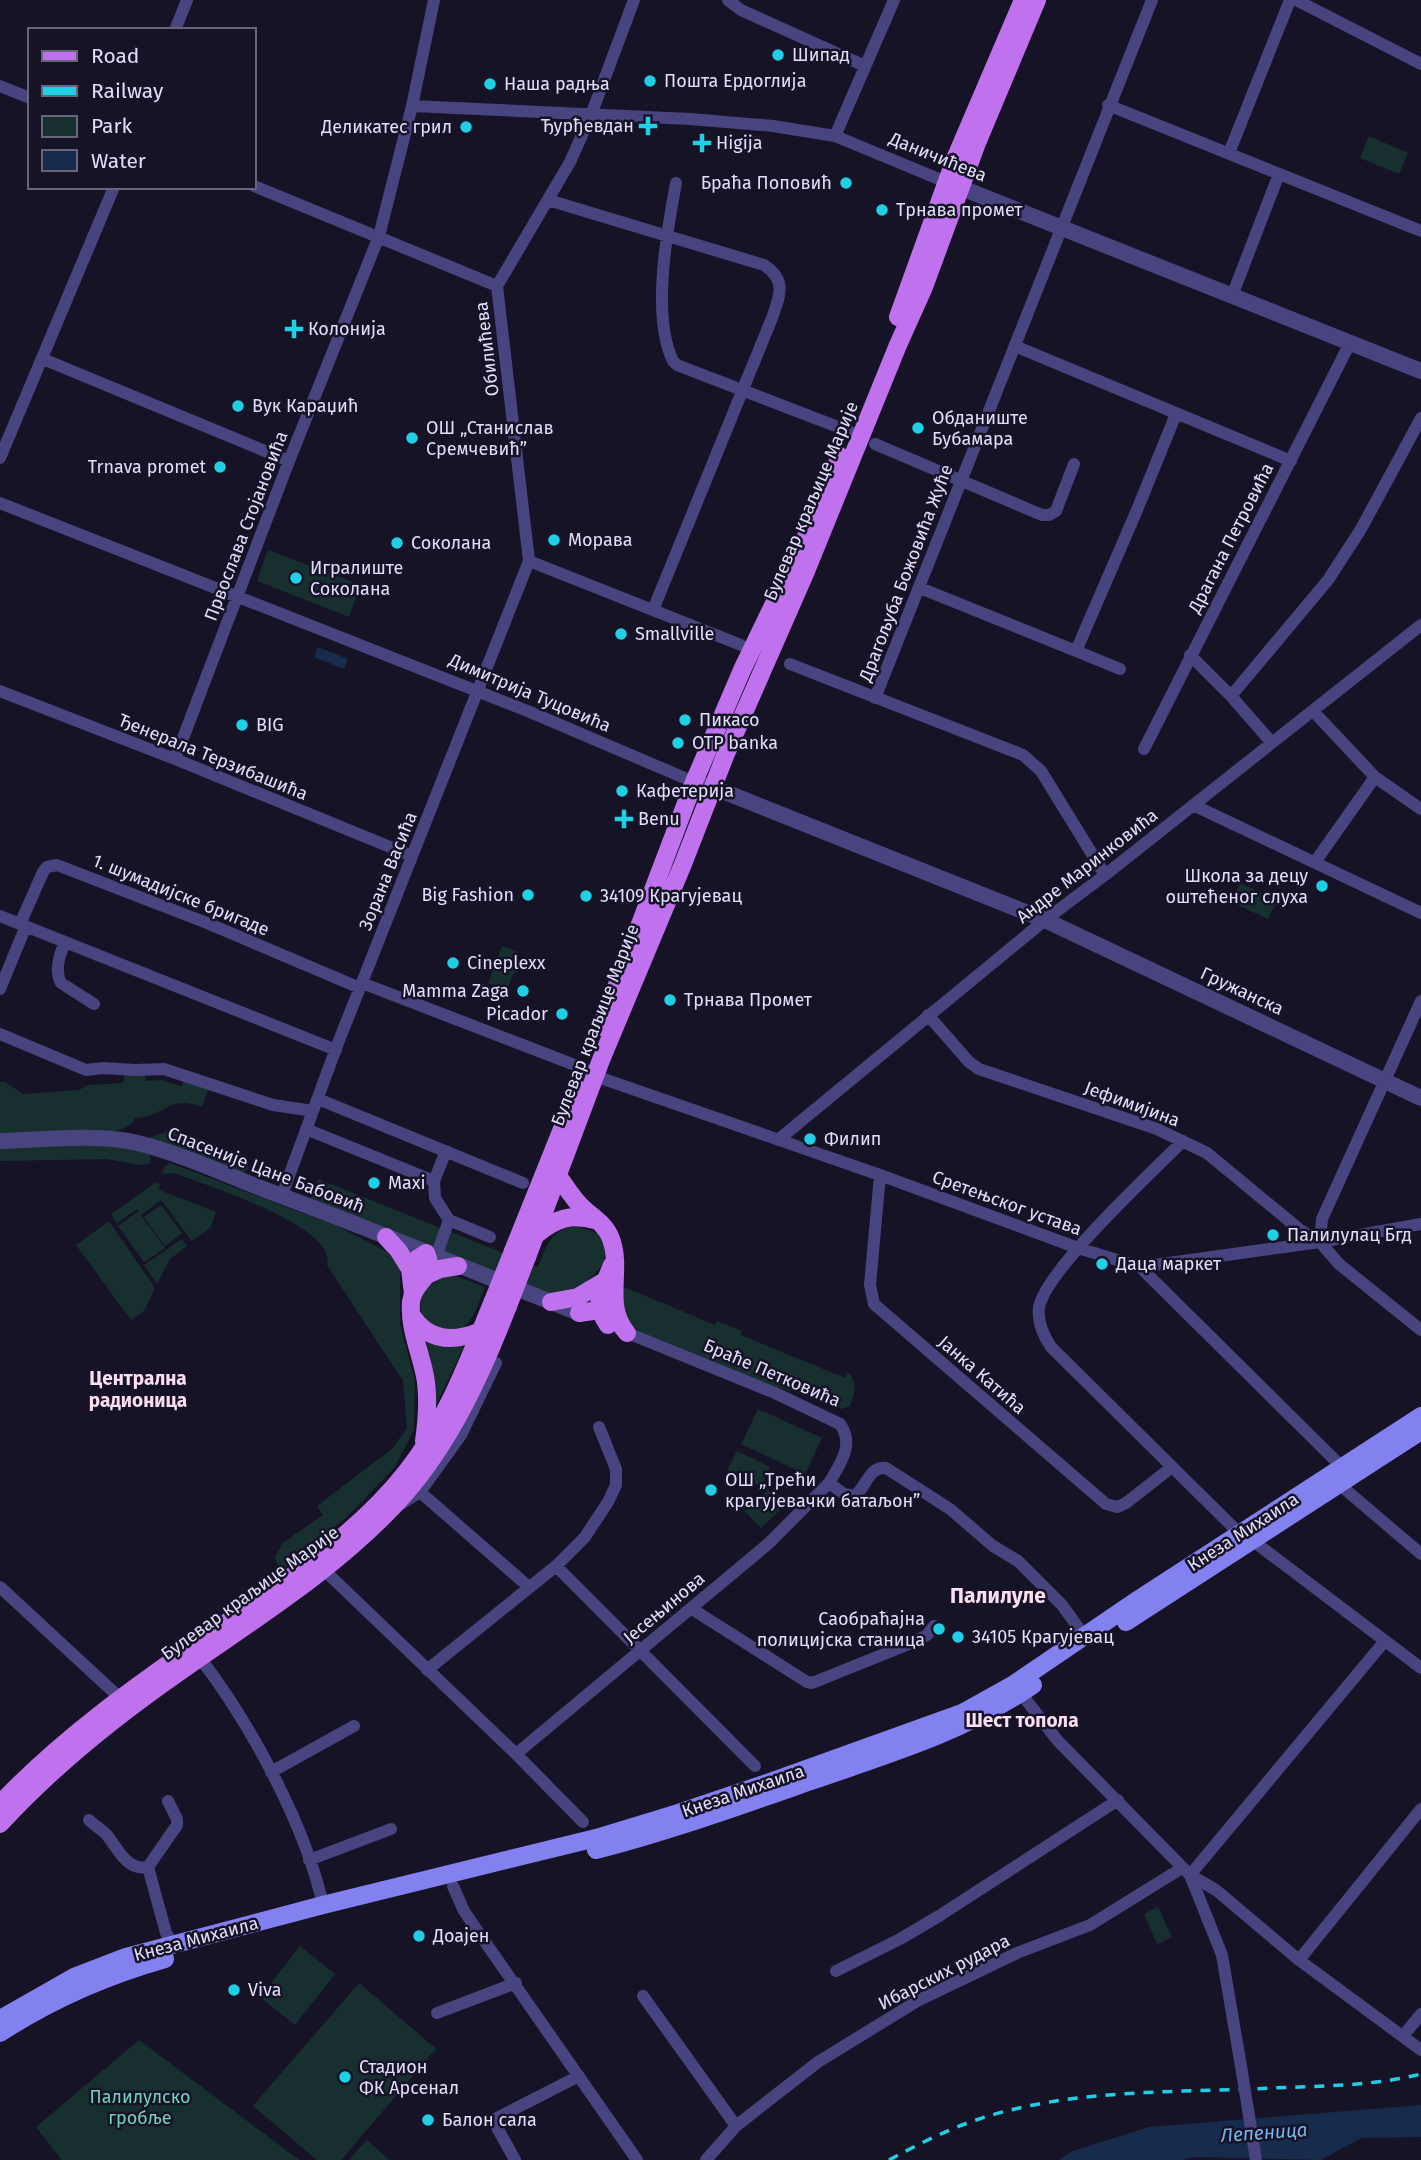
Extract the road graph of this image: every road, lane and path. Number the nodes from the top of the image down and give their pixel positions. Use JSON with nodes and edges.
{"nodes":[{"id":1,"x":187,"y":0,"type":"edge"},
{"id":2,"x":434,"y":0,"type":"edge"},
{"id":3,"x":634,"y":0,"type":"edge"},
{"id":4,"x":728,"y":0,"type":"edge"},
{"id":5,"x":894,"y":0,"type":"edge"},
{"id":6,"x":1023,"y":0,"type":"edge"},
{"id":7,"x":1037,"y":0,"type":"edge"},
{"id":8,"x":1152,"y":0,"type":"edge"},
{"id":9,"x":1293,"y":0,"type":"edge"},
{"id":10,"x":176,"y":28,"type":"edge"},
{"id":11,"x":1421,"y":64,"type":"edge"},
{"id":12,"x":865,"y":66,"type":"junction"},
{"id":13,"x":0,"y":86,"type":"edge"},
{"id":14,"x":28,"y":96,"type":"edge"},
{"id":15,"x":412,"y":106,"type":"junction"},
{"id":16,"x":1108,"y":106,"type":"junction"},
{"id":17,"x":591,"y":115,"type":"junction"},
{"id":18,"x":835,"y":136,"type":"junction"},
{"id":19,"x":1229,"y":153,"type":"junction"},
{"id":20,"x":1279,"y":174,"type":"junction"},
{"id":21,"x":676,"y":183,"type":"dead end"},
{"id":22,"x":954,"y":184,"type":"junction"},
{"id":23,"x":256,"y":187,"type":"edge"},
{"id":24,"x":113,"y":189,"type":"edge"},
{"id":25,"x":548,"y":201,"type":"junction"},
{"id":26,"x":1063,"y":228,"type":"junction"},
{"id":27,"x":1421,"y":231,"type":"edge"},
{"id":28,"x":379,"y":236,"type":"junction"},
{"id":29,"x":667,"y":236,"type":"junction"},
{"id":30,"x":497,"y":286,"type":"junction"},
{"id":31,"x":1231,"y":296,"type":"junction"},
{"id":32,"x":1350,"y":343,"type":"junction"},
{"id":33,"x":1015,"y":346,"type":"junction"},
{"id":34,"x":43,"y":359,"type":"junction"},
{"id":35,"x":1421,"y":371,"type":"edge"},
{"id":36,"x":741,"y":391,"type":"junction"},
{"id":37,"x":1176,"y":414,"type":"junction"},
{"id":38,"x":1421,"y":418,"type":"edge"},
{"id":39,"x":851,"y":432,"type":"junction"},
{"id":40,"x":876,"y":444,"type":"dead end"},
{"id":41,"x":0,"y":458,"type":"edge"},
{"id":42,"x":289,"y":461,"type":"junction"},
{"id":43,"x":1291,"y":461,"type":"junction"},
{"id":44,"x":1073,"y":464,"type":"dead end"},
{"id":45,"x":961,"y":480,"type":"junction"},
{"id":46,"x":0,"y":503,"type":"edge"},
{"id":47,"x":529,"y":561,"type":"junction"},
{"id":48,"x":920,"y":588,"type":"junction"},
{"id":49,"x":238,"y":597,"type":"junction"},
{"id":50,"x":653,"y":610,"type":"junction"},
{"id":51,"x":1421,"y":625,"type":"edge"},
{"id":52,"x":741,"y":645,"type":"dead end"},
{"id":53,"x":1076,"y":651,"type":"junction"},
{"id":54,"x":1190,"y":655,"type":"junction"},
{"id":55,"x":790,"y":664,"type":"dead end"},
{"id":56,"x":1119,"y":669,"type":"dead end"},
{"id":57,"x":0,"y":691,"type":"edge"},
{"id":58,"x":478,"y":692,"type":"junction"},
{"id":59,"x":1231,"y":696,"type":"junction"},
{"id":60,"x":875,"y":698,"type":"junction"},
{"id":61,"x":1312,"y":711,"type":"junction"},
{"id":62,"x":1272,"y":743,"type":"junction"},
{"id":63,"x":1144,"y":748,"type":"dead end"},
{"id":64,"x":175,"y":759,"type":"junction"},
{"id":65,"x":1375,"y":777,"type":"junction"},
{"id":66,"x":694,"y":782,"type":"junction"},
{"id":67,"x":713,"y":788,"type":"junction"},
{"id":68,"x":1193,"y":805,"type":"junction"},
{"id":69,"x":1421,"y":809,"type":"edge"},
{"id":70,"x":412,"y":856,"type":"junction"},
{"id":71,"x":1315,"y":862,"type":"junction"},
{"id":72,"x":1105,"y":875,"type":"junction"},
{"id":73,"x":1421,"y":913,"type":"edge"},
{"id":74,"x":0,"y":916,"type":"edge"},
{"id":75,"x":1045,"y":920,"type":"junction"},
{"id":76,"x":23,"y":925,"type":"junction"},
{"id":77,"x":65,"y":942,"type":"junction"},
{"id":78,"x":361,"y":985,"type":"junction"},
{"id":79,"x":0,"y":989,"type":"edge"},
{"id":80,"x":1421,"y":1001,"type":"edge"},
{"id":81,"x":94,"y":1004,"type":"dead end"},
{"id":82,"x":928,"y":1015,"type":"junction"},
{"id":83,"x":0,"y":1034,"type":"edge"},
{"id":84,"x":336,"y":1050,"type":"junction"},
{"id":85,"x":590,"y":1072,"type":"junction"},
{"id":86,"x":1385,"y":1080,"type":"junction"},
{"id":87,"x":1421,"y":1098,"type":"edge"},
{"id":88,"x":315,"y":1105,"type":"junction"},
{"id":89,"x":306,"y":1129,"type":"junction"},
{"id":90,"x":778,"y":1140,"type":"junction"},
{"id":91,"x":0,"y":1141,"type":"edge"},
{"id":92,"x":1183,"y":1141,"type":"junction"},
{"id":93,"x":446,"y":1152,"type":"junction"},
{"id":94,"x":880,"y":1175,"type":"junction"},
{"id":95,"x":559,"y":1177,"type":"junction"},
{"id":96,"x":433,"y":1181,"type":"junction"},
{"id":97,"x":523,"y":1182,"type":"dead end"},
{"id":98,"x":282,"y":1195,"type":"junction"},
{"id":99,"x":449,"y":1220,"type":"junction"},
{"id":100,"x":601,"y":1223,"type":"junction"},
{"id":101,"x":1421,"y":1224,"type":"edge"},
{"id":102,"x":537,"y":1234,"type":"junction"},
{"id":103,"x":386,"y":1237,"type":"junction"},
{"id":104,"x":490,"y":1237,"type":"dead end"},
{"id":105,"x":1320,"y":1242,"type":"junction"},
{"id":106,"x":1078,"y":1248,"type":"junction"},
{"id":107,"x":520,"y":1254,"type":"junction"},
{"id":108,"x":431,"y":1255,"type":"junction"},
{"id":109,"x":458,"y":1266,"type":"junction"},
{"id":110,"x":1140,"y":1267,"type":"junction"},
{"id":111,"x":410,"y":1269,"type":"junction"},
{"id":112,"x":429,"y":1274,"type":"junction"},
{"id":113,"x":609,"y":1284,"type":"junction"},
{"id":114,"x":413,"y":1294,"type":"junction"},
{"id":115,"x":551,"y":1302,"type":"junction"},
{"id":116,"x":501,"y":1303,"type":"junction"},
{"id":117,"x":579,"y":1314,"type":"joint"},
{"id":118,"x":412,"y":1316,"type":"junction"},
{"id":119,"x":604,"y":1317,"type":"junction"},
{"id":120,"x":1421,"y":1330,"type":"edge"},
{"id":121,"x":481,"y":1331,"type":"junction"},
{"id":122,"x":627,"y":1333,"type":"junction"},
{"id":123,"x":496,"y":1363,"type":"dead end"},
{"id":124,"x":1421,"y":1416,"type":"edge"},
{"id":125,"x":599,"y":1427,"type":"dead end"},
{"id":126,"x":1421,"y":1431,"type":"edge"},
{"id":127,"x":423,"y":1448,"type":"junction"},
{"id":128,"x":1172,"y":1467,"type":"junction"},
{"id":129,"x":1340,"y":1475,"type":"junction"},
{"id":130,"x":829,"y":1483,"type":"junction"},
{"id":131,"x":420,"y":1492,"type":"junction"},
{"id":132,"x":386,"y":1513,"type":"junction"},
{"id":133,"x":1247,"y":1537,"type":"junction"},
{"id":134,"x":1421,"y":1554,"type":"edge"},
{"id":135,"x":556,"y":1566,"type":"junction"},
{"id":136,"x":323,"y":1569,"type":"junction"},
{"id":137,"x":0,"y":1587,"type":"edge"},
{"id":138,"x":528,"y":1587,"type":"junction"},
{"id":139,"x":692,"y":1609,"type":"junction"},
{"id":140,"x":934,"y":1626,"type":"dead end"},
{"id":141,"x":1085,"y":1637,"type":"junction"},
{"id":142,"x":1384,"y":1642,"type":"junction"},
{"id":143,"x":640,"y":1651,"type":"junction"},
{"id":144,"x":200,"y":1658,"type":"junction"},
{"id":145,"x":1421,"y":1668,"type":"edge"},
{"id":146,"x":427,"y":1670,"type":"junction"},
{"id":147,"x":1017,"y":1688,"type":"junction"},
{"id":148,"x":120,"y":1698,"type":"junction"},
{"id":149,"x":354,"y":1726,"type":"dead end"},
{"id":150,"x":516,"y":1754,"type":"junction"},
{"id":151,"x":755,"y":1766,"type":"dead end"},
{"id":152,"x":271,"y":1772,"type":"junction"},
{"id":153,"x":1118,"y":1800,"type":"junction"},
{"id":154,"x":168,"y":1801,"type":"dead end"},
{"id":155,"x":0,"y":1804,"type":"edge"},
{"id":156,"x":1421,"y":1809,"type":"edge"},
{"id":157,"x":89,"y":1820,"type":"dead end"},
{"id":158,"x":583,"y":1822,"type":"dead end"},
{"id":159,"x":0,"y":1824,"type":"edge"},
{"id":160,"x":391,"y":1829,"type":"dead end"},
{"id":161,"x":309,"y":1860,"type":"junction"},
{"id":162,"x":148,"y":1867,"type":"junction"},
{"id":163,"x":1186,"y":1872,"type":"junction"},
{"id":164,"x":453,"y":1886,"type":"junction"},
{"id":165,"x":1216,"y":1890,"type":"junction"},
{"id":166,"x":1202,"y":1904,"type":"junction"},
{"id":167,"x":323,"y":1905,"type":"junction"},
{"id":168,"x":173,"y":1944,"type":"junction"},
{"id":169,"x":1299,"y":1960,"type":"junction"},
{"id":170,"x":836,"y":1970,"type":"dead end"},
{"id":171,"x":516,"y":1983,"type":"junction"},
{"id":172,"x":643,"y":1996,"type":"dead end"},
{"id":173,"x":437,"y":2013,"type":"dead end"},
{"id":174,"x":1421,"y":2014,"type":"edge"},
{"id":175,"x":0,"y":2019,"type":"edge"},
{"id":176,"x":0,"y":2033,"type":"edge"},
{"id":177,"x":1403,"y":2036,"type":"junction"},
{"id":178,"x":1420,"y":2049,"type":"edge"},
{"id":179,"x":579,"y":2076,"type":"junction"},
{"id":180,"x":736,"y":2126,"type":"junction"},
{"id":181,"x":515,"y":2160,"type":"edge"},
{"id":182,"x":637,"y":2160,"type":"edge"},
{"id":183,"x":706,"y":2160,"type":"edge"},
{"id":184,"x":1256,"y":2160,"type":"edge"}],
"edges":[{"from":1,"to":10,"type":"street"},
{"from":2,"to":15,"type":"street","name":"Првослава Стојановића"},
{"from":3,"to":17,"type":"street","name":"Обилићева"},
{"from":4,"to":12,"type":"street"},
{"from":5,"to":12,"type":"street"},
{"from":6,"to":22,"type":"main road","name":"Булевар краљице Марије"},
{"from":7,"to":22,"type":"main road","name":"Булевар краљице Марије"},
{"from":8,"to":16,"type":"street","name":"Драгољуба Божовића Жуће"},
{"from":9,"to":11,"type":"street"},
{"from":9,"to":19,"type":"street"},
{"from":12,"to":18,"type":"street"},
{"from":13,"to":14,"type":"street"},
{"from":15,"to":17,"type":"street","name":"Даничићева"},
{"from":15,"to":28,"type":"street","name":"Првослава Стојановића"},
{"from":16,"to":19,"type":"street"},
{"from":16,"to":26,"type":"street","name":"Драгољуба Божовића Жуће"},
{"from":17,"to":18,"type":"street","name":"Даничићева"},
{"from":17,"to":25,"type":"street","name":"Обилићева"},
{"from":18,"to":22,"type":"street","name":"Даничићева"},
{"from":19,"to":20,"type":"street"},
{"from":20,"to":27,"type":"street"},
{"from":20,"to":31,"type":"street"},
{"from":21,"to":29,"type":"street"},
{"from":22,"to":26,"type":"street","name":"Даничићева"},
{"from":22,"to":39,"type":"main road","name":"Булевар краљице Марије"},
{"from":22,"to":67,"type":"main road","name":"Булевар краљице Марије"},
{"from":23,"to":28,"type":"street"},
{"from":24,"to":34,"type":"street"},
{"from":25,"to":29,"type":"street"},
{"from":25,"to":30,"type":"street","name":"Обилићева"},
{"from":26,"to":31,"type":"street","name":"Даничићева"},
{"from":26,"to":33,"type":"street","name":"Драгољуба Божовића Жуће"},
{"from":28,"to":30,"type":"street"},
{"from":28,"to":42,"type":"street","name":"Првослава Стојановића"},
{"from":29,"to":36,"type":"street"},
{"from":29,"to":36,"type":"street"},
{"from":30,"to":47,"type":"street","name":"Обилићева"},
{"from":31,"to":32,"type":"street","name":"Даничићева"},
{"from":32,"to":35,"type":"street","name":"Даничићева"},
{"from":32,"to":43,"type":"street","name":"Драгана Петровића"},
{"from":33,"to":37,"type":"street"},
{"from":33,"to":45,"type":"street","name":"Драгољуба Божовића Жуће"},
{"from":34,"to":41,"type":"street"},
{"from":34,"to":42,"type":"street"},
{"from":36,"to":39,"type":"street"},
{"from":36,"to":50,"type":"street"},
{"from":37,"to":43,"type":"street"},
{"from":37,"to":53,"type":"street"},
{"from":38,"to":59,"type":"street"},
{"from":39,"to":66,"type":"main road","name":"Булевар краљице Марије"},
{"from":40,"to":45,"type":"street"},
{"from":42,"to":49,"type":"street","name":"Првослава Стојановића"},
{"from":43,"to":54,"type":"street","name":"Драгана Петровића"},
{"from":44,"to":45,"type":"street"},
{"from":45,"to":48,"type":"street","name":"Драгољуба Божовића Жуће"},
{"from":46,"to":49,"type":"street","name":"Димитрија Туцовића"},
{"from":47,"to":50,"type":"street"},
{"from":47,"to":58,"type":"street","name":"Зорана Васића"},
{"from":48,"to":53,"type":"street"},
{"from":48,"to":60,"type":"street","name":"Драгољуба Божовића Жуће"},
{"from":49,"to":58,"type":"street","name":"Димитрија Туцовића"},
{"from":49,"to":64,"type":"street","name":"Првослава Стојановића"},
{"from":50,"to":52,"type":"street"},
{"from":51,"to":61,"type":"street","name":"Андре Маринковића"},
{"from":53,"to":56,"type":"street"},
{"from":54,"to":59,"type":"street"},
{"from":54,"to":63,"type":"street","name":"Драгана Петровића"},
{"from":55,"to":60,"type":"street"},
{"from":57,"to":64,"type":"street","name":"Ђенерала Терзибашића"},
{"from":58,"to":66,"type":"street","name":"Димитрија Туцовића"},
{"from":58,"to":70,"type":"street","name":"Зорана Васића"},
{"from":59,"to":62,"type":"street"},
{"from":60,"to":72,"type":"street"},
{"from":61,"to":62,"type":"street","name":"Андре Маринковића"},
{"from":61,"to":65,"type":"street"},
{"from":62,"to":68,"type":"street","name":"Андре Маринковића"},
{"from":64,"to":70,"type":"street","name":"Ђенерала Терзибашића"},
{"from":65,"to":69,"type":"street"},
{"from":65,"to":71,"type":"street"},
{"from":66,"to":67,"type":"street","name":"Димитрија Туцовића"},
{"from":66,"to":85,"type":"main road","name":"Булевар краљице Марије"},
{"from":67,"to":75,"type":"street","name":"Димитрија Туцовића"},
{"from":67,"to":85,"type":"main road","name":"Булевар краљице Марије"},
{"from":68,"to":71,"type":"street"},
{"from":68,"to":72,"type":"street","name":"Андре Маринковића"},
{"from":70,"to":78,"type":"street","name":"Зорана Васића"},
{"from":71,"to":73,"type":"street"},
{"from":72,"to":75,"type":"street","name":"Андре Маринковића"},
{"from":74,"to":76,"type":"street"},
{"from":75,"to":82,"type":"street","name":"Андре Маринковића"},
{"from":75,"to":86,"type":"street","name":"Гружанска"},
{"from":76,"to":77,"type":"street"},
{"from":76,"to":78,"type":"street","name":"1. шумадијске бригаде"},
{"from":76,"to":79,"type":"street","name":"1. шумадијске бригаде"},
{"from":77,"to":81,"type":"street"},
{"from":77,"to":84,"type":"street"},
{"from":78,"to":84,"type":"street","name":"Зорана Васића"},
{"from":78,"to":85,"type":"street","name":"1. шумадијске бригаде"},
{"from":80,"to":86,"type":"street"},
{"from":82,"to":90,"type":"street","name":"Андре Маринковића"},
{"from":82,"to":92,"type":"street","name":"Јефимијина"},
{"from":83,"to":88,"type":"street"},
{"from":84,"to":88,"type":"street","name":"Зорана Васића"},
{"from":85,"to":90,"type":"street","name":"Сретењског устава"},
{"from":85,"to":95,"type":"main road","name":"Булевар краљице Марије"},
{"from":85,"to":107,"type":"main road","name":"Булевар краљице Марије"},
{"from":86,"to":87,"type":"street","name":"Гружанска"},
{"from":86,"to":105,"type":"street"},
{"from":88,"to":89,"type":"street","name":"Зорана Васића"},
{"from":88,"to":93,"type":"street"},
{"from":89,"to":96,"type":"street"},
{"from":89,"to":98,"type":"street","name":"Зорана Васића"},
{"from":90,"to":94,"type":"street","name":"Сретењског устава"},
{"from":91,"to":98,"type":"street","name":"Спасеније Цане Бабовић"},
{"from":92,"to":105,"type":"street","name":"Јефимијина"},
{"from":92,"to":106,"type":"street"},
{"from":93,"to":96,"type":"street"},
{"from":93,"to":97,"type":"street"},
{"from":94,"to":106,"type":"street","name":"Сретењског устава"},
{"from":94,"to":128,"type":"street","name":"Јанка Катића"},
{"from":95,"to":100,"type":"main road"},
{"from":95,"to":102,"type":"main road","name":"Булевар краљице Марије"},
{"from":96,"to":99,"type":"street"},
{"from":98,"to":103,"type":"street","name":"Спасеније Цане Бабовић"},
{"from":99,"to":104,"type":"street"},
{"from":99,"to":108,"type":"street"},
{"from":100,"to":102,"type":"main road"},
{"from":100,"to":113,"type":"main road"},
{"from":101,"to":105,"type":"street","name":"Сретењског устава"},
{"from":102,"to":107,"type":"main road","name":"Булевар краљице Марије"},
{"from":103,"to":108,"type":"street","name":"Спасеније Цане Бабовић"},
{"from":103,"to":111,"type":"main road"},
{"from":105,"to":110,"type":"street","name":"Сретењског устава"},
{"from":105,"to":120,"type":"street","name":"Јефимијина"},
{"from":106,"to":110,"type":"street","name":"Сретењског устава"},
{"from":106,"to":128,"type":"street"},
{"from":107,"to":116,"type":"main road","name":"Булевар краљице Марије","bridge":true},
{"from":108,"to":109,"type":"street","name":"Спасеније Цане Бабовић"},
{"from":108,"to":111,"type":"main road"},
{"from":108,"to":112,"type":"main road"},
{"from":109,"to":112,"type":"main road"},
{"from":109,"to":115,"type":"street","name":"Спасеније Цане Бабовић"},
{"from":110,"to":129,"type":"street"},
{"from":111,"to":114,"type":"main road"},
{"from":112,"to":114,"type":"main road"},
{"from":113,"to":115,"type":"main road"},
{"from":113,"to":119,"type":"main road"},
{"from":113,"to":122,"type":"main road"},
{"from":114,"to":118,"type":"main road"},
{"from":115,"to":117,"type":"street"},
{"from":116,"to":121,"type":"main road","name":"Булевар краљице Марије"},
{"from":116,"to":132,"type":"main road","name":"Булевар краљице Марије"},
{"from":117,"to":119,"type":"main road"},
{"from":118,"to":121,"type":"main road"},
{"from":118,"to":127,"type":"main road"},
{"from":119,"to":122,"type":"street","name":"Браће Петковића"},
{"from":121,"to":127,"type":"main road","name":"Булевар краљице Марије"},
{"from":122,"to":130,"type":"street","name":"Браће Петковића"},
{"from":123,"to":131,"type":"street"},
{"from":124,"to":129,"type":"main road","name":"Кнеза Михаила"},
{"from":125,"to":135,"type":"street"},
{"from":126,"to":129,"type":"main road","name":"Кнеза Михаила"},
{"from":127,"to":148,"type":"main road","name":"Булевар краљице Марије"},
{"from":128,"to":133,"type":"street"},
{"from":129,"to":133,"type":"main road","name":"Кнеза Михаила"},
{"from":129,"to":134,"type":"street"},
{"from":130,"to":139,"type":"street","name":"Јесењинова"},
{"from":130,"to":141,"type":"street"},
{"from":131,"to":132,"type":"street"},
{"from":131,"to":138,"type":"street"},
{"from":132,"to":136,"type":"main road","name":"Булевар краљице Марије"},
{"from":133,"to":141,"type":"main road","name":"Кнеза Михаила"},
{"from":133,"to":142,"type":"street"},
{"from":133,"to":147,"type":"main road","name":"Кнеза Михаила"},
{"from":135,"to":138,"type":"street"},
{"from":135,"to":143,"type":"street"},
{"from":136,"to":144,"type":"main road","name":"Булевар краљице Марије"},
{"from":136,"to":146,"type":"street"},
{"from":137,"to":148,"type":"street"},
{"from":138,"to":146,"type":"street"},
{"from":139,"to":140,"type":"street"},
{"from":139,"to":143,"type":"street","name":"Јесењинова"},
{"from":141,"to":147,"type":"main road","name":"Кнеза Михаила"},
{"from":142,"to":145,"type":"street"},
{"from":142,"to":163,"type":"street","name":"Ибарских рудара"},
{"from":143,"to":150,"type":"street","name":"Јесењинова"},
{"from":143,"to":151,"type":"street"},
{"from":144,"to":152,"type":"street"},
{"from":144,"to":159,"type":"main road","name":"Булевар краљице Марије"},
{"from":146,"to":150,"type":"street"},
{"from":147,"to":153,"type":"street"},
{"from":147,"to":164,"type":"main road","name":"Кнеза Михаила"},
{"from":147,"to":167,"type":"main road","name":"Кнеза Михаила"},
{"from":148,"to":155,"type":"main road","name":"Булевар краљице Марије"},
{"from":149,"to":152,"type":"street"},
{"from":150,"to":158,"type":"street"},
{"from":152,"to":161,"type":"street"},
{"from":153,"to":163,"type":"street"},
{"from":153,"to":170,"type":"street"},
{"from":154,"to":162,"type":"street"},
{"from":156,"to":169,"type":"street"},
{"from":157,"to":162,"type":"street"},
{"from":160,"to":161,"type":"street"},
{"from":161,"to":167,"type":"street"},
{"from":162,"to":168,"type":"street"},
{"from":163,"to":165,"type":"street"},
{"from":163,"to":166,"type":"street"},
{"from":163,"to":180,"type":"street","name":"Ибарских рудара"},
{"from":164,"to":171,"type":"street"},
{"from":164,"to":176,"type":"main road","name":"Кнеза Михаила"},
{"from":165,"to":166,"type":"street"},
{"from":165,"to":169,"type":"street"},
{"from":166,"to":184,"type":"street","bridge":true},
{"from":167,"to":168,"type":"main road","name":"Кнеза Михаила"},
{"from":168,"to":175,"type":"main road","name":"Кнеза Михаила"},
{"from":169,"to":177,"type":"street"},
{"from":171,"to":173,"type":"street"},
{"from":171,"to":179,"type":"street"},
{"from":172,"to":180,"type":"street"},
{"from":174,"to":177,"type":"street"},
{"from":177,"to":178,"type":"street"},
{"from":179,"to":181,"type":"street"},
{"from":179,"to":182,"type":"street"},
{"from":180,"to":183,"type":"street","name":"Ибарских рудара"}]}
